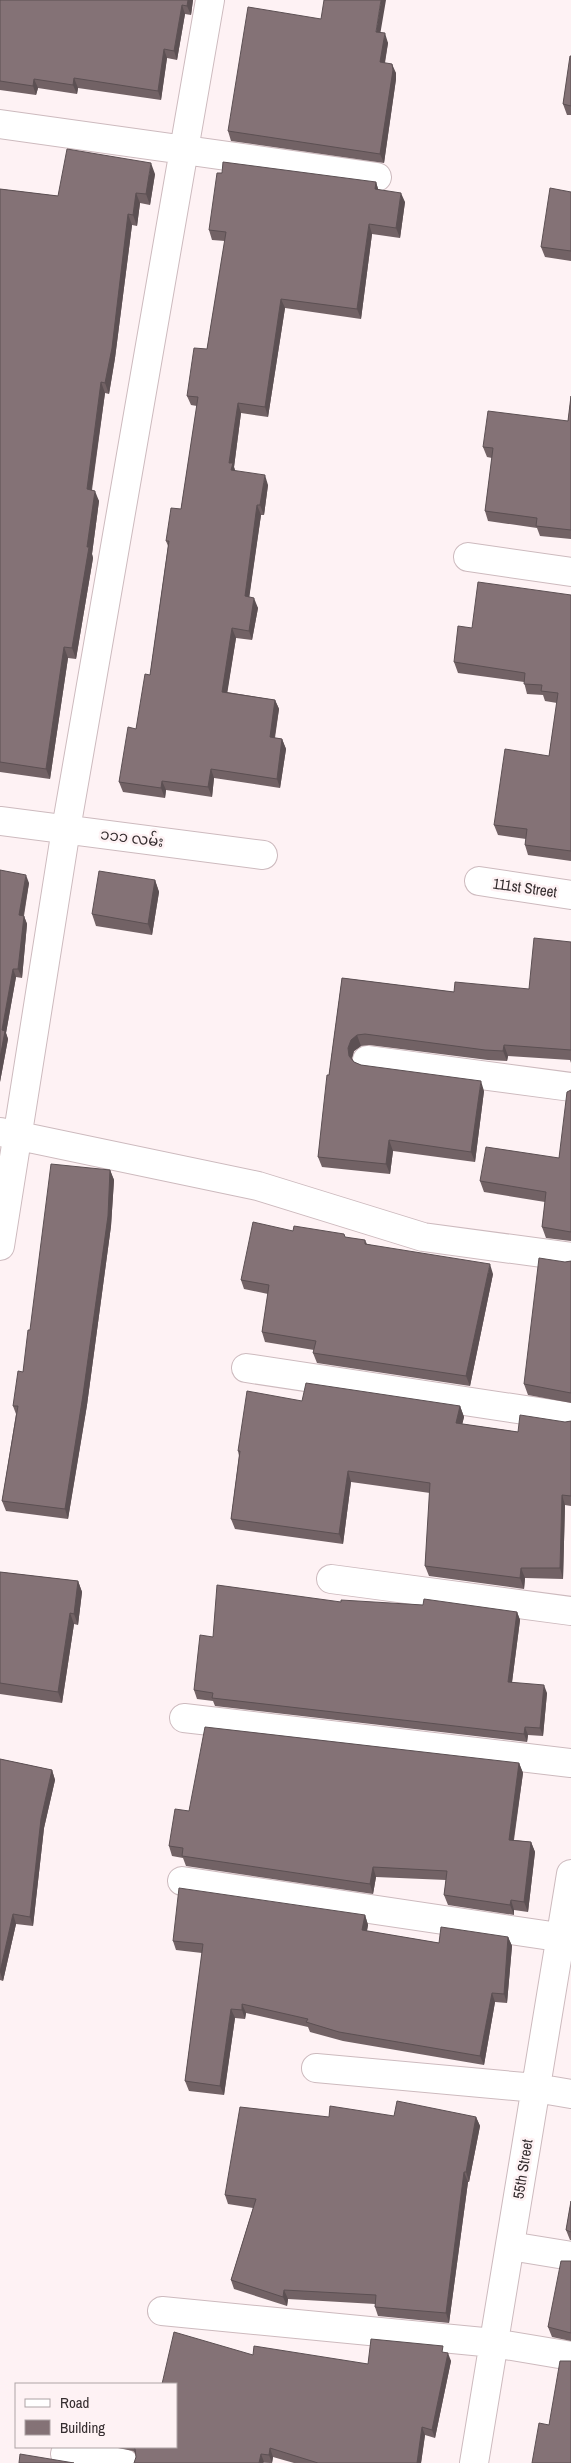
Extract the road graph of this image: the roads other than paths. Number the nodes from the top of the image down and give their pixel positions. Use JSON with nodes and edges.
{"nodes":[{"id":1,"x":210,"y":0,"type":"edge"},
{"id":2,"x":0,"y":124,"type":"edge"},
{"id":3,"x":182,"y":151,"type":"junction"},
{"id":4,"x":377,"y":178,"type":"dead end"},
{"id":5,"x":468,"y":557,"type":"dead end"},
{"id":6,"x":571,"y":572,"type":"edge"},
{"id":7,"x":0,"y":821,"type":"edge"},
{"id":8,"x":66,"y":829,"type":"junction"},
{"id":9,"x":263,"y":855,"type":"dead end"},
{"id":10,"x":479,"y":881,"type":"dead end"},
{"id":11,"x":571,"y":895,"type":"edge"},
{"id":12,"x":367,"y":1060,"type":"dead end"},
{"id":13,"x":571,"y":1087,"type":"edge"},
{"id":14,"x":9,"y":1134,"type":"edge"},
{"id":15,"x":0,"y":1246,"type":"edge"},
{"id":16,"x":571,"y":1257,"type":"edge"},
{"id":17,"x":246,"y":1368,"type":"dead end"},
{"id":18,"x":571,"y":1417,"type":"edge"},
{"id":19,"x":331,"y":1579,"type":"dead end"},
{"id":20,"x":571,"y":1610,"type":"edge"},
{"id":21,"x":184,"y":1718,"type":"dead end"},
{"id":22,"x":571,"y":1763,"type":"edge"},
{"id":23,"x":571,"y":1874,"type":"edge"},
{"id":24,"x":182,"y":1881,"type":"dead end"},
{"id":25,"x":566,"y":1938,"type":"edge"},
{"id":26,"x":316,"y":2068,"type":"dead end"},
{"id":27,"x":536,"y":2088,"type":"junction"},
{"id":28,"x":571,"y":2094,"type":"edge"},
{"id":29,"x":510,"y":2246,"type":"junction"},
{"id":30,"x":571,"y":2256,"type":"edge"},
{"id":31,"x":162,"y":2311,"type":"dead end"},
{"id":32,"x":494,"y":2343,"type":"junction"},
{"id":33,"x":571,"y":2356,"type":"edge"},
{"id":34,"x":65,"y":2454,"type":"dead end"},
{"id":35,"x":124,"y":2463,"type":"edge"},
{"id":36,"x":474,"y":2463,"type":"edge"}],
"edges":[{"from":1,"to":3,"type":"street"},
{"from":2,"to":3,"type":"street"},
{"from":3,"to":4,"type":"street"},
{"from":3,"to":8,"type":"street"},
{"from":5,"to":6,"type":"street"},
{"from":7,"to":8,"type":"street","name":"၁၁၁ လမ်း"},
{"from":8,"to":9,"type":"street","name":"၁၁၁ လမ်း"},
{"from":8,"to":14,"type":"street"},
{"from":10,"to":11,"type":"street","name":"111st Street"},
{"from":12,"to":13,"type":"street"},
{"from":14,"to":15,"type":"street"},
{"from":14,"to":16,"type":"street"},
{"from":17,"to":18,"type":"street"},
{"from":19,"to":20,"type":"street"},
{"from":21,"to":22,"type":"street"},
{"from":23,"to":25,"type":"street","name":"55th Street"},
{"from":24,"to":25,"type":"street"},
{"from":25,"to":27,"type":"street","name":"55th Street"},
{"from":26,"to":27,"type":"street"},
{"from":27,"to":28,"type":"street"},
{"from":27,"to":29,"type":"street","name":"55th Street"},
{"from":29,"to":30,"type":"street"},
{"from":29,"to":32,"type":"street","name":"55th Street"},
{"from":31,"to":32,"type":"street"},
{"from":32,"to":33,"type":"street"},
{"from":32,"to":36,"type":"street","name":"55th Street"},
{"from":34,"to":35,"type":"street"}]}
